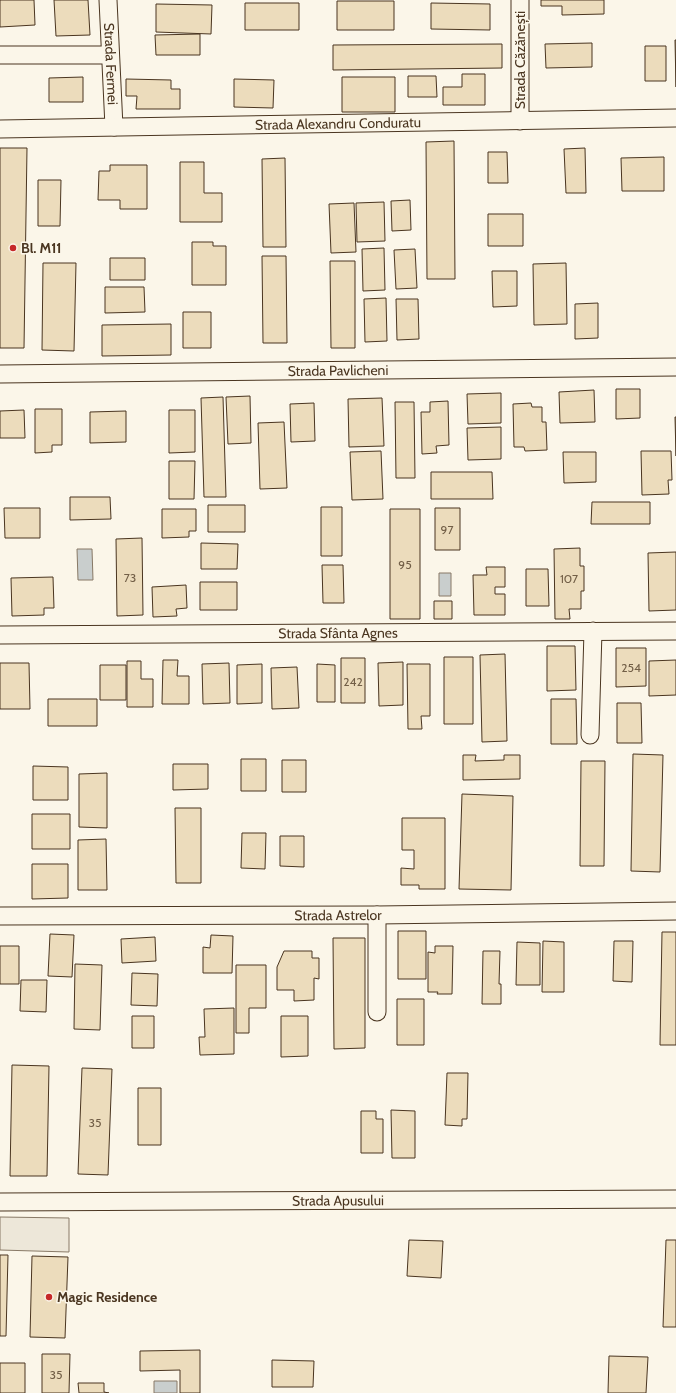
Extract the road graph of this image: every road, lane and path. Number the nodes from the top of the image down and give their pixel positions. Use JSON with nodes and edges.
{"nodes":[{"id":1,"x":108,"y":0,"type":"edge"},
{"id":2,"x":520,"y":0,"type":"edge"},
{"id":3,"x":0,"y":55,"type":"edge"},
{"id":4,"x":110,"y":55,"type":"junction"},
{"id":5,"x":676,"y":118,"type":"edge"},
{"id":6,"x":520,"y":121,"type":"junction"},
{"id":7,"x":114,"y":128,"type":"junction"},
{"id":8,"x":0,"y":129,"type":"edge"},
{"id":9,"x":676,"y":367,"type":"edge"},
{"id":10,"x":0,"y":374,"type":"edge"},
{"id":11,"x":676,"y":630,"type":"edge"},
{"id":12,"x":593,"y":631,"type":"junction"},
{"id":13,"x":0,"y":635,"type":"edge"},
{"id":14,"x":590,"y":735,"type":"dead end"},
{"id":15,"x":676,"y":911,"type":"edge"},
{"id":16,"x":377,"y":915,"type":"junction"},
{"id":17,"x":0,"y":916,"type":"edge"},
{"id":18,"x":377,"y":1012,"type":"dead end"},
{"id":19,"x":676,"y":1199,"type":"edge"},
{"id":20,"x":0,"y":1202,"type":"edge"}],
"edges":[{"from":1,"to":4,"type":"street","name":"Strada Fermei"},
{"from":2,"to":6,"type":"street","name":"Strada Căzănești"},
{"from":3,"to":4,"type":"street"},
{"from":4,"to":7,"type":"street","name":"Strada Fermei"},
{"from":5,"to":6,"type":"street","name":"Strada Alexandru Conduratu"},
{"from":6,"to":7,"type":"street","name":"Strada Alexandru Conduratu"},
{"from":7,"to":8,"type":"street","name":"Strada Alexandru Conduratu"},
{"from":9,"to":10,"type":"street","name":"Strada Pavlicheni"},
{"from":11,"to":12,"type":"street","name":"Strada Sfânta Agnes"},
{"from":12,"to":13,"type":"street","name":"Strada Sfânta Agnes"},
{"from":12,"to":14,"type":"street"},
{"from":15,"to":16,"type":"street","name":"Strada Astrelor"},
{"from":16,"to":17,"type":"street","name":"Strada Astrelor"},
{"from":16,"to":18,"type":"street"},
{"from":19,"to":20,"type":"street","name":"Strada Apusului"}]}
